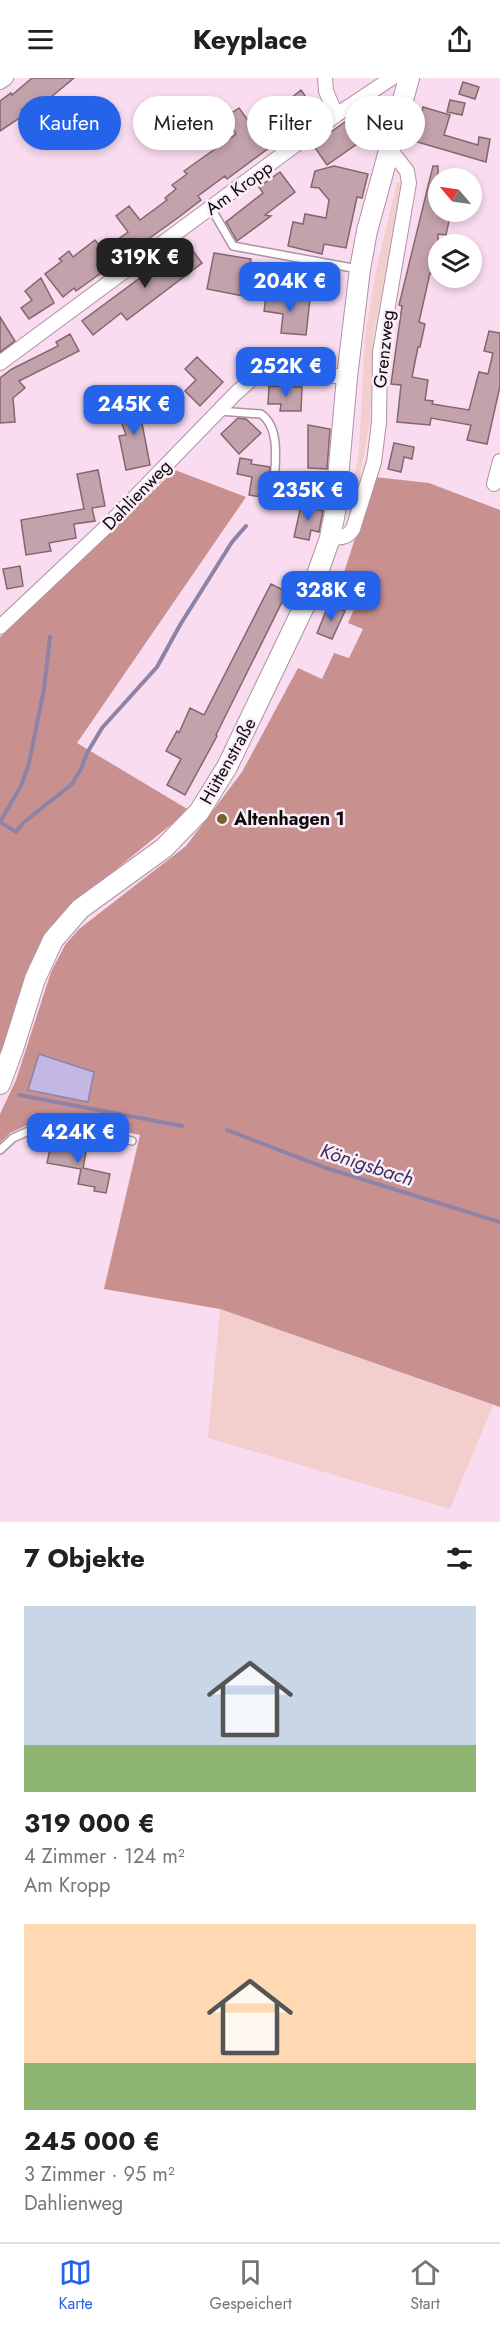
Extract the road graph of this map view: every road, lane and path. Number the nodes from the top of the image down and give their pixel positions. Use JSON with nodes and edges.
{"nodes":[{"id":1,"x":6,"y":78,"type":"edge"},
{"id":2,"x":325,"y":78,"type":"edge"},
{"id":3,"x":403,"y":78,"type":"edge"},
{"id":4,"x":0,"y":82,"type":"edge"},
{"id":5,"x":399,"y":96,"type":"edge"},
{"id":6,"x":336,"y":116,"type":"junction"},
{"id":7,"x":387,"y":150,"type":"edge"},
{"id":8,"x":390,"y":150,"type":"edge"},
{"id":9,"x":211,"y":208,"type":"junction"},
{"id":10,"x":360,"y":269,"type":"junction"},
{"id":11,"x":0,"y":363,"type":"edge"},
{"id":12,"x":347,"y":378,"type":"junction"},
{"id":13,"x":219,"y":411,"type":"junction"},
{"id":14,"x":500,"y":461,"type":"edge"},
{"id":15,"x":274,"y":484,"type":"dead end"},
{"id":16,"x":494,"y":484,"type":"dead end"},
{"id":17,"x":330,"y":538,"type":"junction"},
{"id":18,"x":0,"y":627,"type":"edge"},
{"id":19,"x":0,"y":1084,"type":"edge"},
{"id":20,"x":132,"y":1141,"type":"dead end"},
{"id":21,"x":0,"y":1150,"type":"edge"}],
"edges":[{"from":1,"to":4,"type":"street"},
{"from":2,"to":6,"type":"street"},
{"from":3,"to":5,"type":"main road","name":"Hüttenstraße"},
{"from":3,"to":6,"type":"street","name":"Am Kropp"},
{"from":6,"to":9,"type":"street","name":"Am Kropp"},
{"from":7,"to":10,"type":"main road","name":"Hüttenstraße"},
{"from":8,"to":17,"type":"street","name":"Grenzweg"},
{"from":9,"to":10,"type":"lane"},
{"from":9,"to":11,"type":"street","name":"Am Kropp"},
{"from":10,"to":12,"type":"main road","name":"Hüttenstraße"},
{"from":12,"to":13,"type":"street","name":"Dahlienweg"},
{"from":12,"to":17,"type":"main road","name":"Hüttenstraße"},
{"from":13,"to":15,"type":"lane"},
{"from":13,"to":18,"type":"street","name":"Dahlienweg"},
{"from":14,"to":16,"type":"street"},
{"from":17,"to":19,"type":"main road","name":"Hüttenstraße"},
{"from":20,"to":21,"type":"lane"}]}
